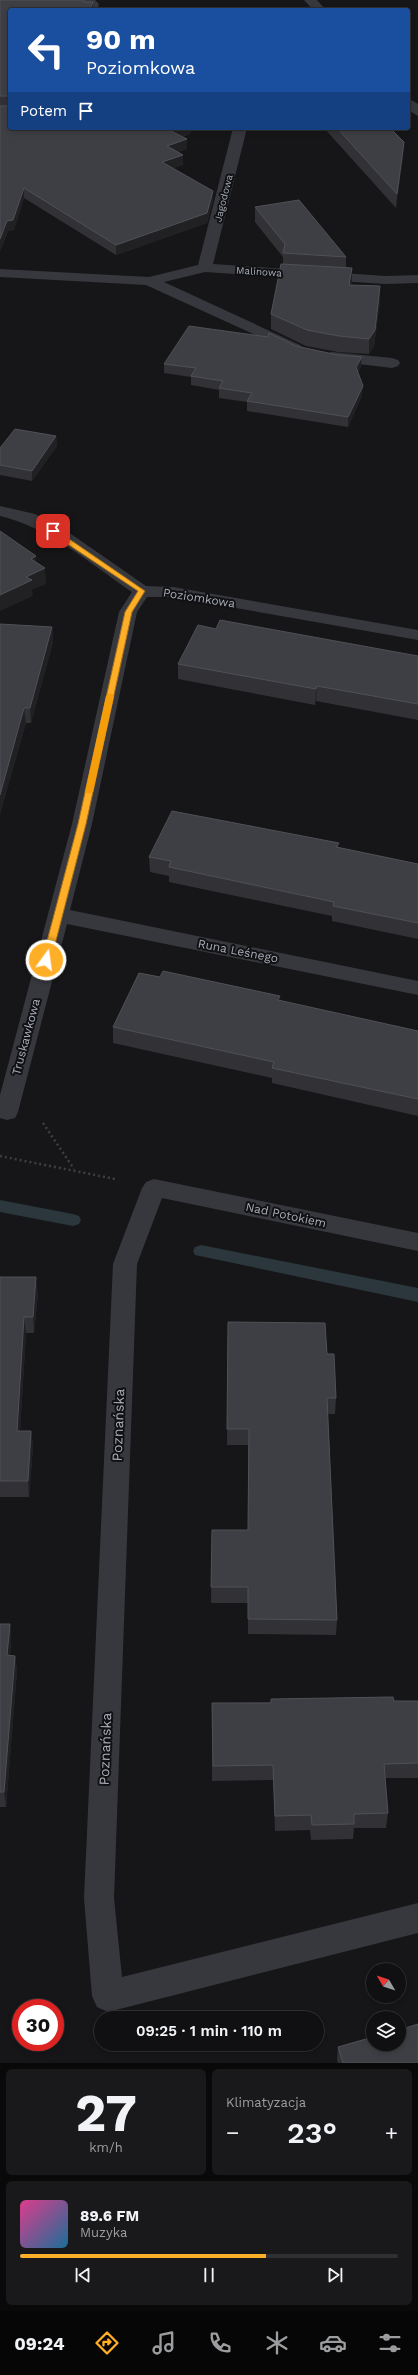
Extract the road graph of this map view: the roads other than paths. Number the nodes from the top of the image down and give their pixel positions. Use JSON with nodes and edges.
{"nodes":[{"id":1,"x":86,"y":0,"type":"edge"},
{"id":2,"x":310,"y":0,"type":"edge"},
{"id":3,"x":92,"y":8,"type":"edge"},
{"id":4,"x":318,"y":8,"type":"edge"},
{"id":5,"x":410,"y":104,"type":"edge"},
{"id":6,"x":418,"y":112,"type":"edge"},
{"id":7,"x":240,"y":130,"type":"edge"},
{"id":8,"x":205,"y":268,"type":"junction"},
{"id":9,"x":0,"y":273,"type":"edge"},
{"id":10,"x":418,"y":279,"type":"edge"},
{"id":11,"x":149,"y":281,"type":"junction"},
{"id":12,"x":392,"y":363,"type":"dead end"},
{"id":13,"x":0,"y":511,"type":"edge"},
{"id":14,"x":142,"y":591,"type":"junction"},
{"id":15,"x":418,"y":635,"type":"edge"},
{"id":16,"x":58,"y":915,"type":"junction"},
{"id":17,"x":418,"y":988,"type":"edge"},
{"id":18,"x":7,"y":1112,"type":"road end"},
{"id":19,"x":154,"y":1188,"type":"joint"},
{"id":20,"x":418,"y":1242,"type":"edge"},
{"id":21,"x":418,"y":1918,"type":"edge"}],
"edges":[{"from":1,"to":3,"type":"street"},
{"from":2,"to":4,"type":"street"},
{"from":5,"to":6,"type":"street"},
{"from":7,"to":8,"type":"street","name":"Jagodowa"},
{"from":8,"to":10,"type":"street","name":"Malinowa"},
{"from":8,"to":11,"type":"street","name":"Malinowa"},
{"from":9,"to":11,"type":"street","name":"Malinowa"},
{"from":11,"to":12,"type":"street","name":"Malinowa"},
{"from":13,"to":14,"type":"street"},
{"from":14,"to":15,"type":"street","name":"Poziomkowa"},
{"from":14,"to":16,"type":"street","name":"Truskawkowa"},
{"from":16,"to":17,"type":"street","name":"Runa Leśnego"},
{"from":16,"to":18,"type":"street","name":"Truskawkowa"},
{"from":19,"to":20,"type":"street","name":"Nad Potokiem"},
{"from":19,"to":21,"type":"street","name":"Poznańska"}]}
